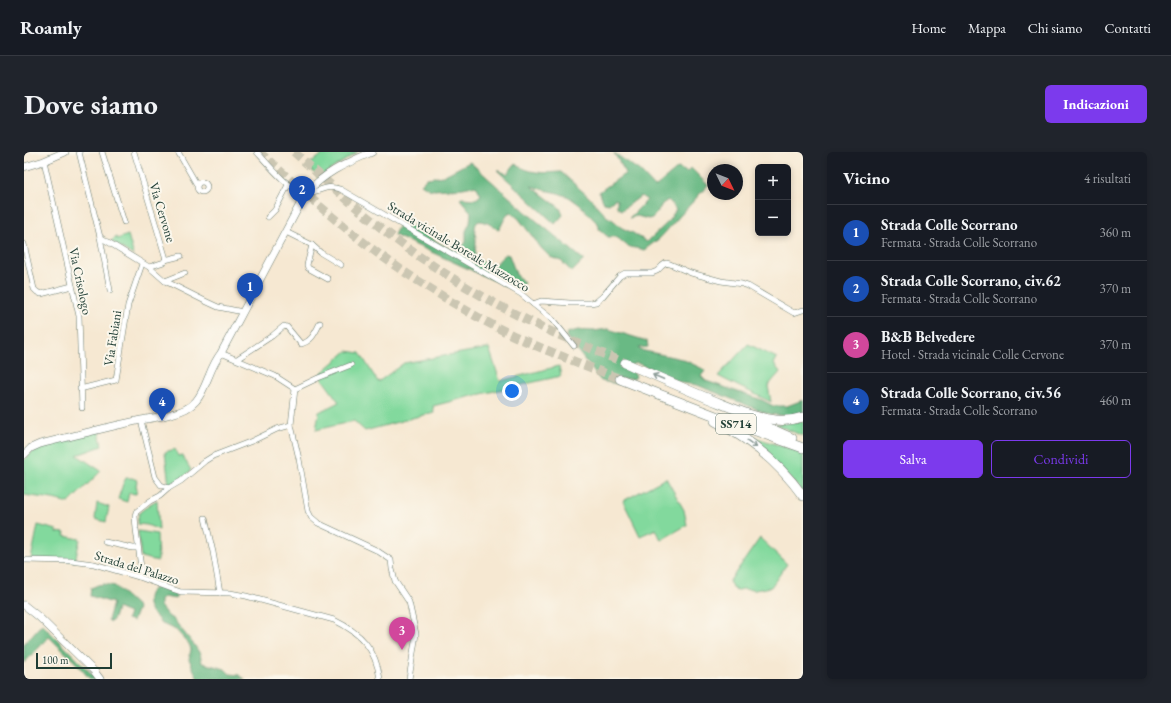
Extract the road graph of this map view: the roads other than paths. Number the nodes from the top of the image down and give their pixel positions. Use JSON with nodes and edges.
{"nodes":[{"id":1,"x":65,"y":152,"type":"edge"},
{"id":2,"x":79,"y":152,"type":"edge"},
{"id":3,"x":102,"y":152,"type":"edge"},
{"id":4,"x":134,"y":152,"type":"edge"},
{"id":5,"x":178,"y":152,"type":"edge"},
{"id":6,"x":257,"y":152,"type":"edge"},
{"id":7,"x":372,"y":152,"type":"edge"},
{"id":8,"x":44,"y":161,"type":"junction"},
{"id":9,"x":24,"y":167,"type":"edge"},
{"id":10,"x":197,"y":185,"type":"dead end"},
{"id":11,"x":288,"y":185,"type":"junction"},
{"id":12,"x":306,"y":193,"type":"junction"},
{"id":13,"x":268,"y":218,"type":"dead end"},
{"id":14,"x":124,"y":222,"type":"dead end"},
{"id":15,"x":286,"y":232,"type":"junction"},
{"id":16,"x":100,"y":237,"type":"junction"},
{"id":17,"x":24,"y":244,"type":"edge"},
{"id":18,"x":312,"y":244,"type":"junction"},
{"id":19,"x":181,"y":256,"type":"dead end"},
{"id":20,"x":165,"y":260,"type":"junction"},
{"id":21,"x":142,"y":264,"type":"junction"},
{"id":22,"x":341,"y":265,"type":"dead end"},
{"id":23,"x":149,"y":267,"type":"junction"},
{"id":24,"x":185,"y":273,"type":"dead end"},
{"id":25,"x":328,"y":279,"type":"dead end"},
{"id":26,"x":165,"y":281,"type":"junction"},
{"id":27,"x":72,"y":286,"type":"junction"},
{"id":28,"x":110,"y":290,"type":"dead end"},
{"id":29,"x":533,"y":304,"type":"junction"},
{"id":30,"x":803,"y":310,"type":"edge"},
{"id":31,"x":243,"y":312,"type":"junction"},
{"id":32,"x":320,"y":324,"type":"dead end"},
{"id":33,"x":574,"y":346,"type":"dead end"},
{"id":34,"x":221,"y":353,"type":"junction"},
{"id":35,"x":237,"y":359,"type":"junction"},
{"id":36,"x":625,"y":363,"type":"tunnel mouth"},
{"id":37,"x":351,"y":365,"type":"dead end"},
{"id":38,"x":620,"y":379,"type":"tunnel mouth"},
{"id":39,"x":80,"y":389,"type":"junction"},
{"id":40,"x":295,"y":389,"type":"junction"},
{"id":41,"x":690,"y":391,"type":"junction"},
{"id":42,"x":669,"y":398,"type":"junction"},
{"id":43,"x":82,"y":408,"type":"dead end"},
{"id":44,"x":803,"y":417,"type":"edge"},
{"id":45,"x":141,"y":420,"type":"junction"},
{"id":46,"x":291,"y":425,"type":"junction"},
{"id":47,"x":803,"y":442,"type":"edge"},
{"id":48,"x":803,"y":448,"type":"edge"},
{"id":49,"x":24,"y":455,"type":"edge"},
{"id":50,"x":169,"y":488,"type":"junction"},
{"id":51,"x":803,"y":496,"type":"edge"},
{"id":52,"x":205,"y":518,"type":"dead end"},
{"id":53,"x":105,"y":542,"type":"dead end"},
{"id":54,"x":138,"y":548,"type":"junction"},
{"id":55,"x":24,"y":560,"type":"edge"},
{"id":56,"x":139,"y":577,"type":"junction"},
{"id":57,"x":220,"y":593,"type":"junction"},
{"id":58,"x":24,"y":605,"type":"edge"},
{"id":59,"x":100,"y":679,"type":"edge"},
{"id":60,"x":380,"y":679,"type":"edge"},
{"id":61,"x":409,"y":679,"type":"edge"}],
"edges":[{"from":1,"to":8,"type":"street"},
{"from":2,"to":16,"type":"street"},
{"from":3,"to":14,"type":"street"},
{"from":4,"to":20,"type":"street","name":"Via Cervone"},
{"from":5,"to":10,"type":"street"},
{"from":6,"to":11,"type":"street"},
{"from":7,"to":12,"type":"street"},
{"from":8,"to":9,"type":"street"},
{"from":8,"to":27,"type":"street","name":"Via Crisologo"},
{"from":11,"to":12,"type":"street"},
{"from":11,"to":13,"type":"street"},
{"from":12,"to":15,"type":"street"},
{"from":12,"to":29,"type":"street","name":"Strada vicinale Boreale Mazzocco"},
{"from":15,"to":18,"type":"street"},
{"from":15,"to":31,"type":"street"},
{"from":16,"to":21,"type":"street"},
{"from":16,"to":28,"type":"street"},
{"from":17,"to":27,"type":"street"},
{"from":18,"to":22,"type":"street"},
{"from":18,"to":25,"type":"street"},
{"from":19,"to":20,"type":"street"},
{"from":20,"to":23,"type":"street","name":"Via Cervone"},
{"from":21,"to":23,"type":"street"},
{"from":21,"to":39,"type":"street","name":"Via Fabiani"},
{"from":23,"to":26,"type":"street"},
{"from":24,"to":26,"type":"street"},
{"from":26,"to":31,"type":"street"},
{"from":27,"to":39,"type":"street","name":"Via Crisologo"},
{"from":29,"to":30,"type":"street","name":"Strada vicinale Boreale Mazzocco"},
{"from":29,"to":33,"type":"street"},
{"from":31,"to":34,"type":"street"},
{"from":32,"to":35,"type":"street"},
{"from":34,"to":35,"type":"street"},
{"from":34,"to":45,"type":"street"},
{"from":35,"to":40,"type":"street"},
{"from":41,"to":36,"type":"highway","number":"SS714","one_way":true},
{"from":37,"to":40,"type":"street"},
{"from":38,"to":42,"type":"highway","number":"SS714"},
{"from":39,"to":43,"type":"street","name":"Via Crisologo"},
{"from":40,"to":46,"type":"street"},
{"from":41,"to":44,"type":"highway"},
{"from":41,"to":47,"type":"highway","number":"SS714"},
{"from":42,"to":48,"type":"highway","number":"SS714"},
{"from":42,"to":51,"type":"highway","one_way":true},
{"from":45,"to":49,"type":"street"},
{"from":45,"to":50,"type":"street"},
{"from":46,"to":50,"type":"street"},
{"from":46,"to":61,"type":"street"},
{"from":50,"to":54,"type":"street"},
{"from":52,"to":57,"type":"street"},
{"from":53,"to":54,"type":"street"},
{"from":54,"to":56,"type":"street"},
{"from":55,"to":56,"type":"street","name":"Strada del Palazzo"},
{"from":56,"to":57,"type":"street","name":"Strada del Palazzo"},
{"from":57,"to":60,"type":"street","name":"Strada del Palazzo"},
{"from":58,"to":59,"type":"street"}]}
